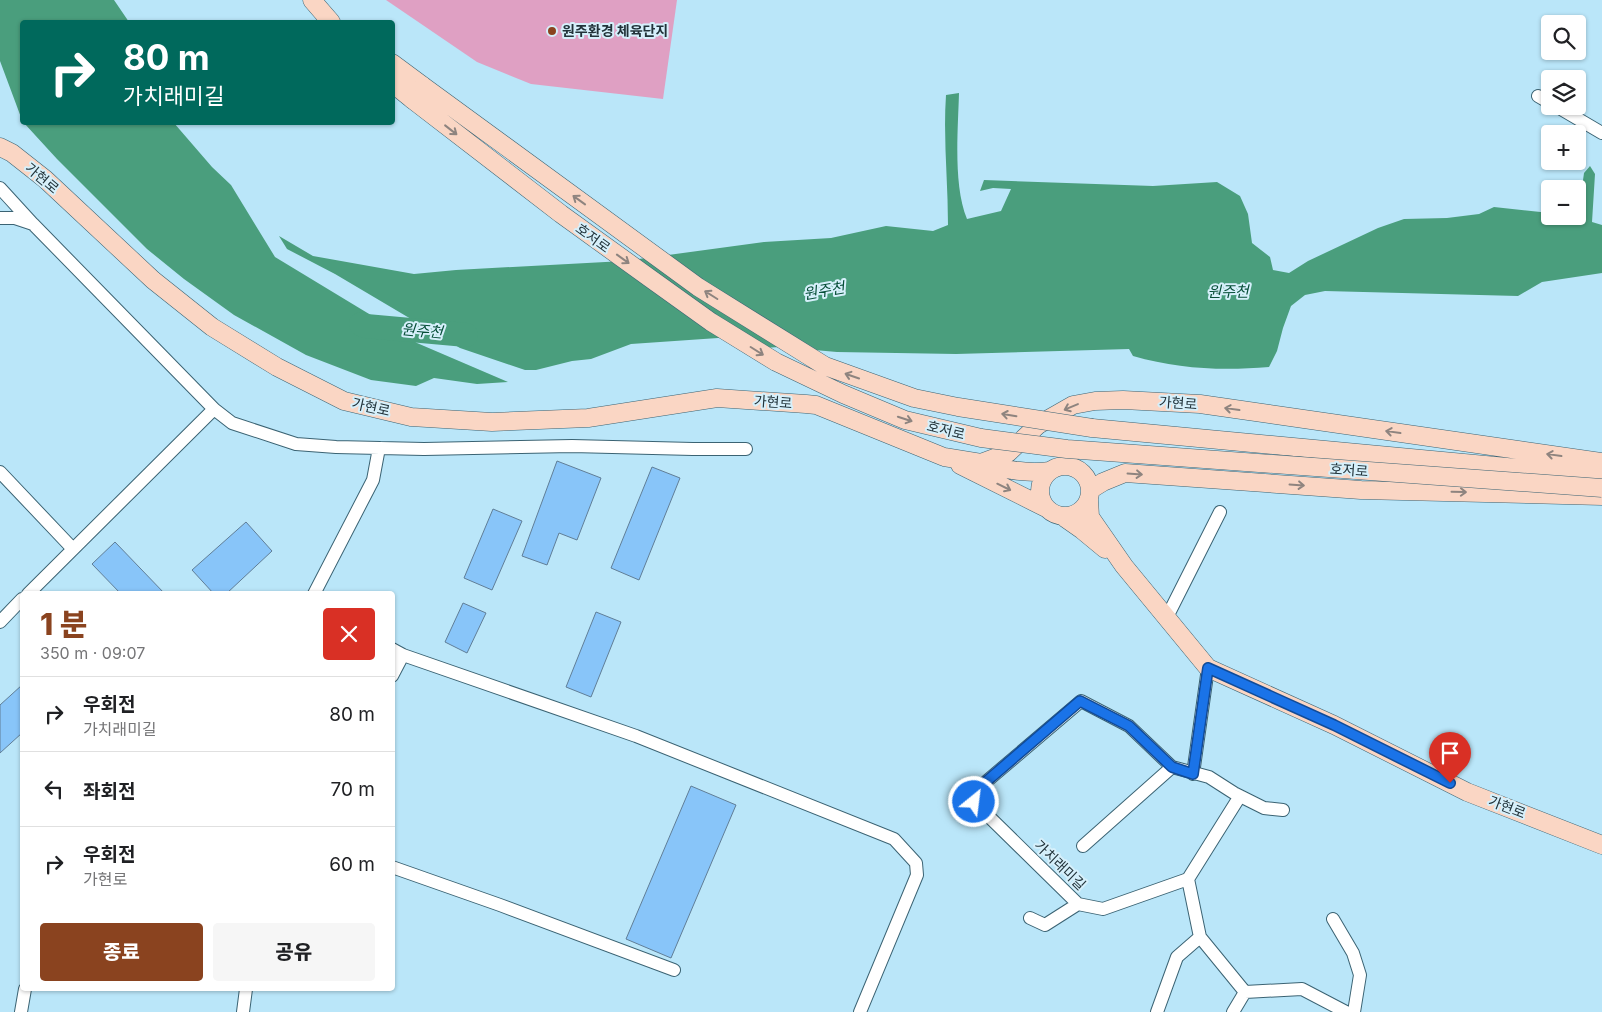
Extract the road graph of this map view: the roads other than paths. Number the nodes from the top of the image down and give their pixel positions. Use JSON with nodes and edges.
{"nodes":[{"id":1,"x":312,"y":0,"type":"edge"},
{"id":2,"x":329,"y":20,"type":"edge"},
{"id":3,"x":395,"y":65,"type":"edge"},
{"id":4,"x":395,"y":85,"type":"edge"},
{"id":5,"x":1538,"y":96,"type":"dead end"},
{"id":6,"x":1541,"y":98,"type":"edge"},
{"id":7,"x":1571,"y":115,"type":"edge"},
{"id":8,"x":1602,"y":133,"type":"edge"},
{"id":9,"x":0,"y":147,"type":"edge"},
{"id":10,"x":0,"y":188,"type":"edge"},
{"id":11,"x":0,"y":218,"type":"edge"},
{"id":12,"x":33,"y":224,"type":"junction"},
{"id":13,"x":214,"y":409,"type":"junction"},
{"id":14,"x":379,"y":448,"type":"junction"},
{"id":15,"x":746,"y":449,"type":"dead end"},
{"id":16,"x":944,"y":457,"type":"junction"},
{"id":17,"x":1602,"y":462,"type":"edge"},
{"id":18,"x":981,"y":463,"type":"junction"},
{"id":19,"x":1050,"y":471,"type":"junction"},
{"id":20,"x":0,"y":472,"type":"edge"},
{"id":21,"x":1602,"y":476,"type":"edge"},
{"id":22,"x":1602,"y":488,"type":"edge"},
{"id":23,"x":1090,"y":495,"type":"junction"},
{"id":24,"x":1602,"y":496,"type":"edge"},
{"id":25,"x":1054,"y":512,"type":"junction"},
{"id":26,"x":1220,"y":512,"type":"dead end"},
{"id":27,"x":74,"y":549,"type":"junction"},
{"id":28,"x":1124,"y":566,"type":"junction"},
{"id":29,"x":31,"y":591,"type":"edge"},
{"id":30,"x":316,"y":591,"type":"edge"},
{"id":31,"x":20,"y":601,"type":"edge"},
{"id":32,"x":1167,"y":617,"type":"junction"},
{"id":33,"x":0,"y":622,"type":"edge"},
{"id":34,"x":398,"y":652,"type":"edge"},
{"id":35,"x":1208,"y":668,"type":"junction"},
{"id":36,"x":1172,"y":767,"type":"junction"},
{"id":37,"x":1193,"y":774,"type":"junction"},
{"id":38,"x":1240,"y":796,"type":"junction"},
{"id":39,"x":1283,"y":810,"type":"dead end"},
{"id":40,"x":1602,"y":845,"type":"edge"},
{"id":41,"x":1083,"y":846,"type":"dead end"},
{"id":42,"x":395,"y":868,"type":"edge"},
{"id":43,"x":1188,"y":879,"type":"junction"},
{"id":44,"x":1078,"y":904,"type":"junction"},
{"id":45,"x":1030,"y":918,"type":"dead end"},
{"id":46,"x":1333,"y":919,"type":"dead end"},
{"id":47,"x":1200,"y":938,"type":"junction"},
{"id":48,"x":674,"y":970,"type":"dead end"},
{"id":49,"x":25,"y":991,"type":"edge"},
{"id":50,"x":246,"y":991,"type":"edge"},
{"id":51,"x":1245,"y":992,"type":"junction"},
{"id":52,"x":21,"y":1012,"type":"edge"},
{"id":53,"x":243,"y":1012,"type":"edge"},
{"id":54,"x":860,"y":1012,"type":"edge"},
{"id":55,"x":1157,"y":1012,"type":"edge"},
{"id":56,"x":1233,"y":1012,"type":"edge"},
{"id":57,"x":1346,"y":1012,"type":"edge"},
{"id":58,"x":1354,"y":1012,"type":"edge"}],
"edges":[{"from":1,"to":2,"type":"street"},
{"from":21,"to":3,"type":"street","name":"호저로","one_way":true,"bridge":true},
{"from":4,"to":22,"type":"street","name":"호저로","one_way":true,"bridge":true},
{"from":5,"to":6,"type":"street"},
{"from":7,"to":8,"type":"street"},
{"from":9,"to":16,"type":"street","name":"가현로"},
{"from":10,"to":12,"type":"street"},
{"from":11,"to":12,"type":"street"},
{"from":12,"to":13,"type":"street"},
{"from":13,"to":14,"type":"street"},
{"from":13,"to":27,"type":"street"},
{"from":14,"to":15,"type":"street"},
{"from":14,"to":30,"type":"street"},
{"from":16,"to":18,"type":"street","name":"가현로"},
{"from":16,"to":25,"type":"street","one_way":true},
{"from":17,"to":18,"type":"street","name":"가현로","one_way":true},
{"from":18,"to":19,"type":"street"},
{"from":19,"to":23,"type":"street"},
{"from":19,"to":25,"type":"street"},
{"from":20,"to":27,"type":"street"},
{"from":23,"to":24,"type":"street","one_way":true},
{"from":23,"to":25,"type":"street"},
{"from":23,"to":28,"type":"street"},
{"from":25,"to":28,"type":"street"},
{"from":26,"to":32,"type":"street"},
{"from":27,"to":29,"type":"street"},
{"from":28,"to":32,"type":"street","name":"가현로"},
{"from":31,"to":33,"type":"street"},
{"from":32,"to":35,"type":"street","name":"가현로"},
{"from":34,"to":54,"type":"street"},
{"from":35,"to":37,"type":"street"},
{"from":35,"to":40,"type":"street","name":"가현로"},
{"from":36,"to":37,"type":"street","name":"가치래미길"},
{"from":36,"to":41,"type":"street"},
{"from":36,"to":44,"type":"street","name":"가치래미길"},
{"from":37,"to":38,"type":"street","name":"가치래미길"},
{"from":38,"to":39,"type":"street","name":"가치래미길"},
{"from":38,"to":43,"type":"street"},
{"from":42,"to":48,"type":"street"},
{"from":43,"to":44,"type":"street","name":"가치래미길"},
{"from":43,"to":47,"type":"street"},
{"from":44,"to":45,"type":"street"},
{"from":46,"to":58,"type":"street"},
{"from":47,"to":51,"type":"street"},
{"from":47,"to":55,"type":"street"},
{"from":49,"to":52,"type":"street"},
{"from":50,"to":53,"type":"street"},
{"from":51,"to":56,"type":"street"},
{"from":51,"to":57,"type":"street"}]}
